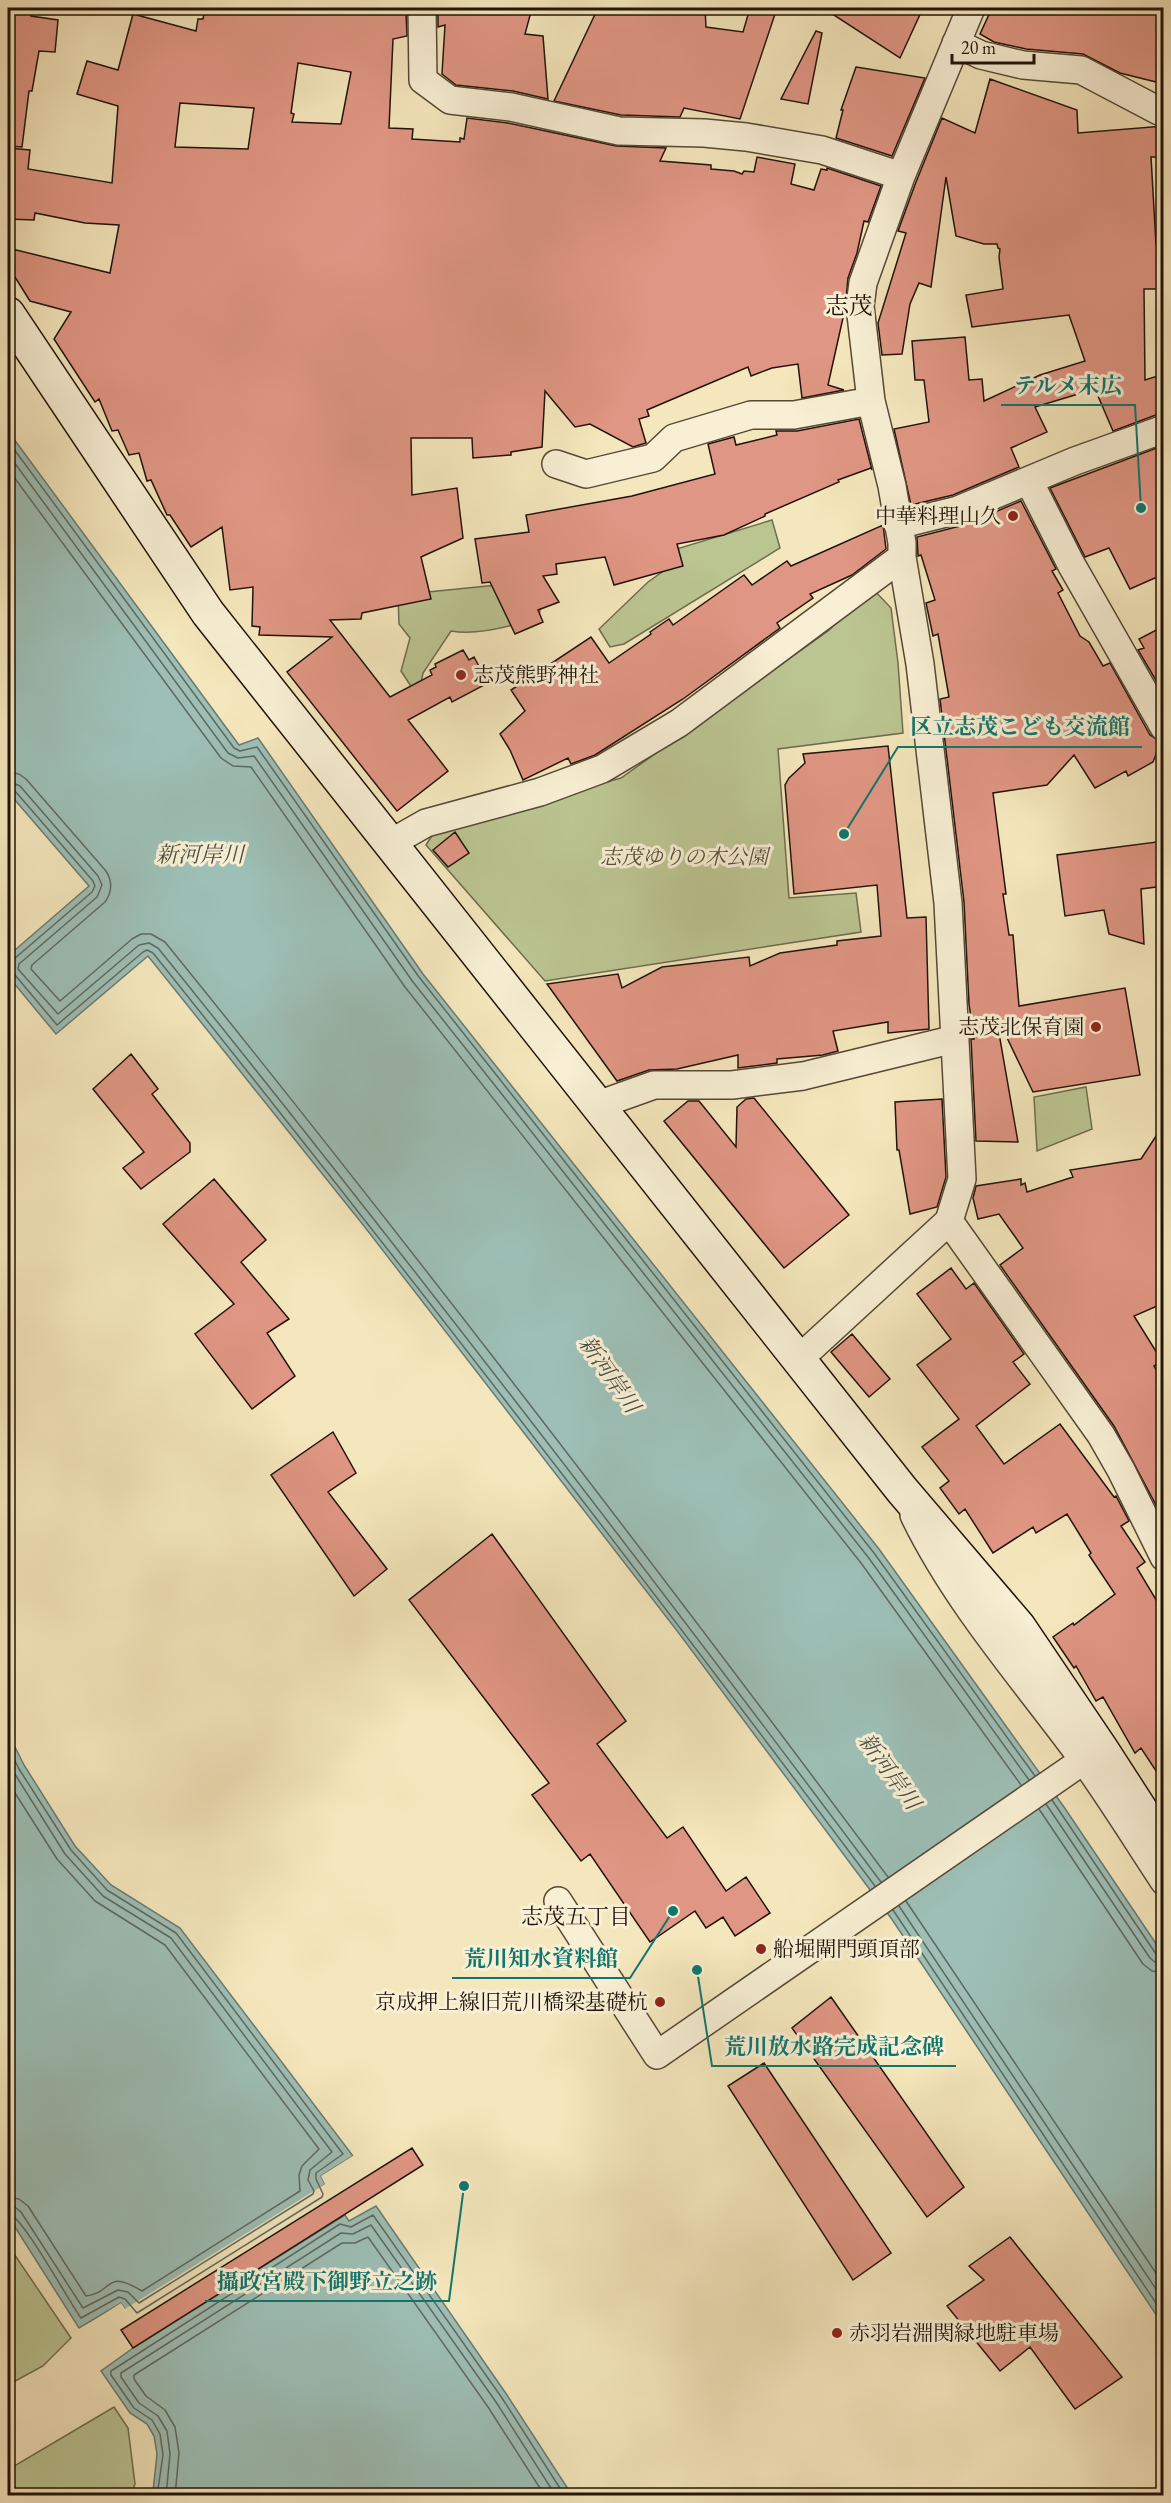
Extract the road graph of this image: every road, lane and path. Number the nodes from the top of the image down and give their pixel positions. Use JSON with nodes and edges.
{"nodes":[{"id":1,"x":422,"y":8,"type":"edge"},
{"id":2,"x":971,"y":8,"type":"edge"},
{"id":3,"x":956,"y":43,"type":"junction"},
{"id":4,"x":1164,"y":110,"type":"edge"},
{"id":5,"x":901,"y":176,"type":"junction"},
{"id":6,"x":8,"y":314,"type":"edge"},
{"id":7,"x":871,"y":401,"type":"junction"},
{"id":8,"x":1164,"y":429,"type":"edge"},
{"id":9,"x":556,"y":464,"type":"dead end"},
{"id":10,"x":1029,"y":481,"type":"junction"},
{"id":11,"x":898,"y":525,"type":"junction"},
{"id":12,"x":902,"y":557,"type":"junction"},
{"id":13,"x":1164,"y":727,"type":"edge"},
{"id":14,"x":389,"y":844,"type":"junction"},
{"id":15,"x":955,"y":1039,"type":"junction"},
{"id":16,"x":598,"y":1105,"type":"junction"},
{"id":17,"x":950,"y":1221,"type":"junction"},
{"id":18,"x":800,"y":1358,"type":"junction"},
{"id":19,"x":902,"y":1490,"type":"junction"},
{"id":20,"x":1164,"y":1557,"type":"edge"},
{"id":21,"x":1084,"y":1761,"type":"junction"},
{"id":22,"x":1164,"y":1846,"type":"edge"},
{"id":23,"x":1164,"y":1881,"type":"edge"},
{"id":24,"x":558,"y":1901,"type":"dead end"}],
"edges":[{"from":1,"to":5,"type":"street"},
{"from":2,"to":3,"type":"street"},
{"from":3,"to":4,"type":"street"},
{"from":3,"to":5,"type":"street"},
{"from":5,"to":7,"type":"street"},
{"from":6,"to":14,"type":"street"},
{"from":7,"to":9,"type":"street"},
{"from":7,"to":11,"type":"street"},
{"from":8,"to":10,"type":"street"},
{"from":10,"to":11,"type":"street"},
{"from":10,"to":13,"type":"street"},
{"from":11,"to":12,"type":"street"},
{"from":12,"to":14,"type":"street"},
{"from":12,"to":15,"type":"street"},
{"from":14,"to":16,"type":"street"},
{"from":15,"to":16,"type":"street"},
{"from":15,"to":17,"type":"street"},
{"from":16,"to":18,"type":"street"},
{"from":17,"to":18,"type":"street"},
{"from":17,"to":20,"type":"street"},
{"from":18,"to":19,"type":"street"},
{"from":19,"to":21,"type":"street"},
{"from":19,"to":22,"type":"street"},
{"from":21,"to":23,"type":"street"},
{"from":21,"to":24,"type":"street"}]}
